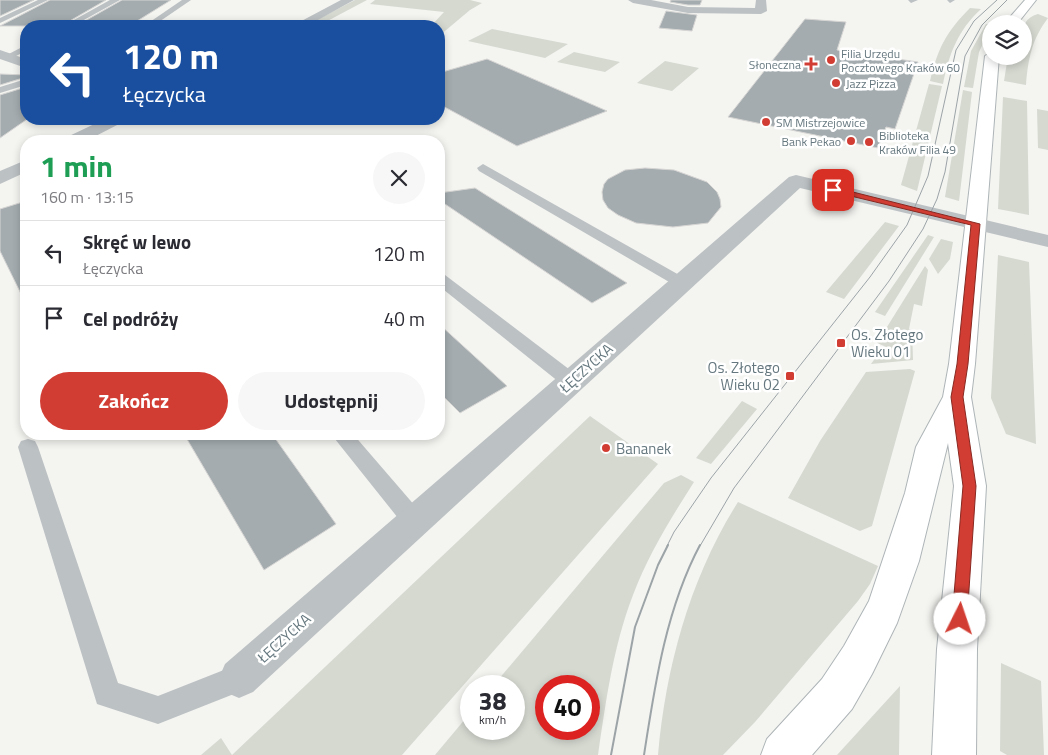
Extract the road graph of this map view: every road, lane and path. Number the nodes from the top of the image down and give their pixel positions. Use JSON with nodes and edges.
{"nodes":[{"id":1,"x":44,"y":0,"type":"edge"},
{"id":2,"x":116,"y":0,"type":"edge"},
{"id":3,"x":188,"y":0,"type":"edge"},
{"id":4,"x":349,"y":0,"type":"edge"},
{"id":5,"x":633,"y":0,"type":"edge"},
{"id":6,"x":761,"y":0,"type":"edge"},
{"id":7,"x":1031,"y":0,"type":"edge"},
{"id":8,"x":1018,"y":15,"type":"edge"},
{"id":9,"x":78,"y":20,"type":"edge"},
{"id":10,"x":157,"y":20,"type":"edge"},
{"id":11,"x":310,"y":20,"type":"edge"},
{"id":12,"x":0,"y":21,"type":"edge"},
{"id":13,"x":20,"y":50,"type":"edge"},
{"id":14,"x":4,"y":56,"type":"edge"},
{"id":15,"x":20,"y":62,"type":"edge"},
{"id":16,"x":991,"y":65,"type":"edge"},
{"id":17,"x":20,"y":84,"type":"edge"},
{"id":18,"x":0,"y":90,"type":"edge"},
{"id":19,"x":105,"y":125,"type":"edge"},
{"id":20,"x":85,"y":135,"type":"edge"},
{"id":21,"x":20,"y":168,"type":"edge"},
{"id":22,"x":483,"y":168,"type":"dead end"},
{"id":23,"x":0,"y":178,"type":"edge"},
{"id":24,"x":976,"y":224,"type":"junction"},
{"id":25,"x":1048,"y":241,"type":"edge"},
{"id":26,"x":445,"y":283,"type":"edge"},
{"id":27,"x":682,"y":283,"type":"junction"},
{"id":28,"x":571,"y":381,"type":"junction"},
{"id":29,"x":957,"y":397,"type":"junction"},
{"id":30,"x":345,"y":440,"type":"edge"},
{"id":31,"x":28,"y":447,"type":"dead end"},
{"id":32,"x":414,"y":521,"type":"junction"},
{"id":33,"x":239,"y":678,"type":"joint"},
{"id":34,"x":783,"y":755,"type":"edge"},
{"id":35,"x":954,"y":755,"type":"edge"}],
"edges":[{"from":1,"to":12,"type":"lane"},
{"from":2,"to":9,"type":"lane"},
{"from":3,"to":10,"type":"lane"},
{"from":4,"to":11,"type":"street"},
{"from":5,"to":6,"type":"street"},
{"from":7,"to":8,"type":"street"},
{"from":13,"to":14,"type":"lane"},
{"from":14,"to":15,"type":"street"},
{"from":16,"to":24,"type":"street"},
{"from":17,"to":18,"type":"lane"},
{"from":19,"to":20,"type":"street"},
{"from":21,"to":23,"type":"street"},
{"from":22,"to":27,"type":"lane"},
{"from":24,"to":25,"type":"street"},
{"from":24,"to":27,"type":"street","name":"ŁĘCZYCKA"},
{"from":24,"to":29,"type":"street"},
{"from":26,"to":28,"type":"lane"},
{"from":27,"to":28,"type":"street","name":"ŁĘCZYCKA"},
{"from":28,"to":32,"type":"street","name":"ŁĘCZYCKA"},
{"from":29,"to":34,"type":"street"},
{"from":29,"to":35,"type":"street"},
{"from":30,"to":32,"type":"lane"},
{"from":31,"to":33,"type":"lane"},
{"from":32,"to":33,"type":"street","name":"ŁĘCZYCKA"}]}
